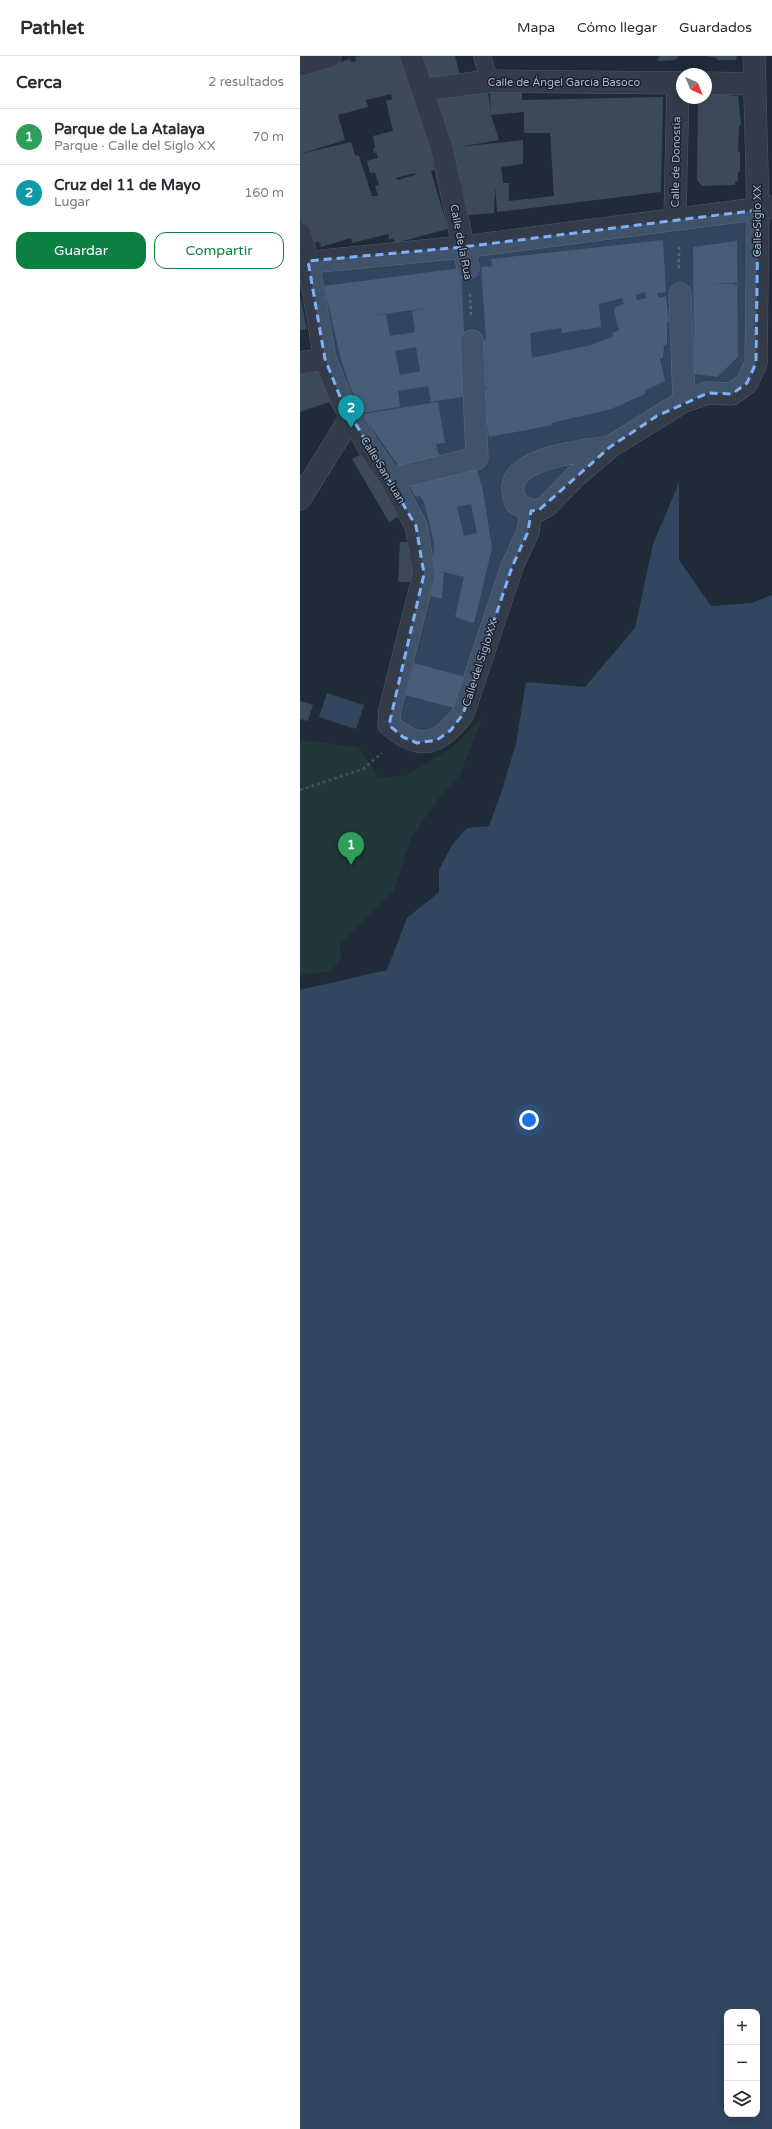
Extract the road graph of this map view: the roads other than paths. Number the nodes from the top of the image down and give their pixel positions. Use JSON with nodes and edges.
{"nodes":[{"id":1,"x":330,"y":56,"type":"edge"},
{"id":2,"x":411,"y":56,"type":"edge"},
{"id":3,"x":482,"y":56,"type":"edge"},
{"id":4,"x":754,"y":56,"type":"edge"},
{"id":5,"x":300,"y":65,"type":"edge"},
{"id":6,"x":490,"y":81,"type":"junction"},
{"id":7,"x":676,"y":83,"type":"edge"},
{"id":8,"x":712,"y":83,"type":"edge"},
{"id":9,"x":755,"y":84,"type":"junction"},
{"id":10,"x":423,"y":90,"type":"junction"},
{"id":11,"x":679,"y":104,"type":"edge"},
{"id":12,"x":765,"y":208,"type":"edge"},
{"id":13,"x":676,"y":218,"type":"junction"},
{"id":14,"x":300,"y":234,"type":"edge"},
{"id":15,"x":463,"y":246,"type":"junction"},
{"id":16,"x":304,"y":262,"type":"edge"},
{"id":17,"x":468,"y":268,"type":"road end"},
{"id":18,"x":680,"y":294,"type":"dead end"},
{"id":19,"x":472,"y":341,"type":"road end"},
{"id":20,"x":325,"y":359,"type":"junction"},
{"id":21,"x":300,"y":363,"type":"edge"},
{"id":22,"x":684,"y":401,"type":"junction"},
{"id":23,"x":352,"y":417,"type":"junction"},
{"id":24,"x":610,"y":447,"type":"junction"},
{"id":25,"x":391,"y":479,"type":"junction"},
{"id":26,"x":300,"y":499,"type":"edge"},
{"id":27,"x":531,"y":511,"type":"junction"},
{"id":28,"x":402,"y":737,"type":"joint"}],
"edges":[{"from":1,"to":5,"type":"street"},
{"from":2,"to":10,"type":"street","name":"Calle de la Rua"},
{"from":3,"to":6,"type":"lane"},
{"from":4,"to":9,"type":"street","name":"Calle Siglo XX"},
{"from":6,"to":7,"type":"street","name":"Calle de Ángel García Basoco"},
{"from":6,"to":10,"type":"street","name":"Calle de Ángel García Basoco"},
{"from":8,"to":9,"type":"street"},
{"from":9,"to":12,"type":"street","name":"Calle Siglo XX"},
{"from":10,"to":15,"type":"street","name":"Calle de la Rua"},
{"from":11,"to":13,"type":"street","name":"Calle de Donostia"},
{"from":12,"to":13,"type":"street"},
{"from":12,"to":22,"type":"street","name":"Calle Siglo XX"},
{"from":13,"to":15,"type":"street"},
{"from":14,"to":16,"type":"street","name":"Calle San Juan"},
{"from":15,"to":16,"type":"street"},
{"from":15,"to":17,"type":"street","name":"Calle de la Rua"},
{"from":16,"to":20,"type":"street","name":"Calle San Juan"},
{"from":18,"to":22,"type":"street"},
{"from":19,"to":25,"type":"street"},
{"from":20,"to":21,"type":"street"},
{"from":20,"to":23,"type":"street","name":"Calle San Juan"},
{"from":22,"to":24,"type":"street"},
{"from":23,"to":25,"type":"street","name":"Calle San Juan"},
{"from":23,"to":26,"type":"street"},
{"from":24,"to":27,"type":"street"},
{"from":24,"to":27,"type":"street"},
{"from":25,"to":28,"type":"street","name":"Calle San Juan"},
{"from":27,"to":28,"type":"street","name":"Calle del Siglo XX"}]}
